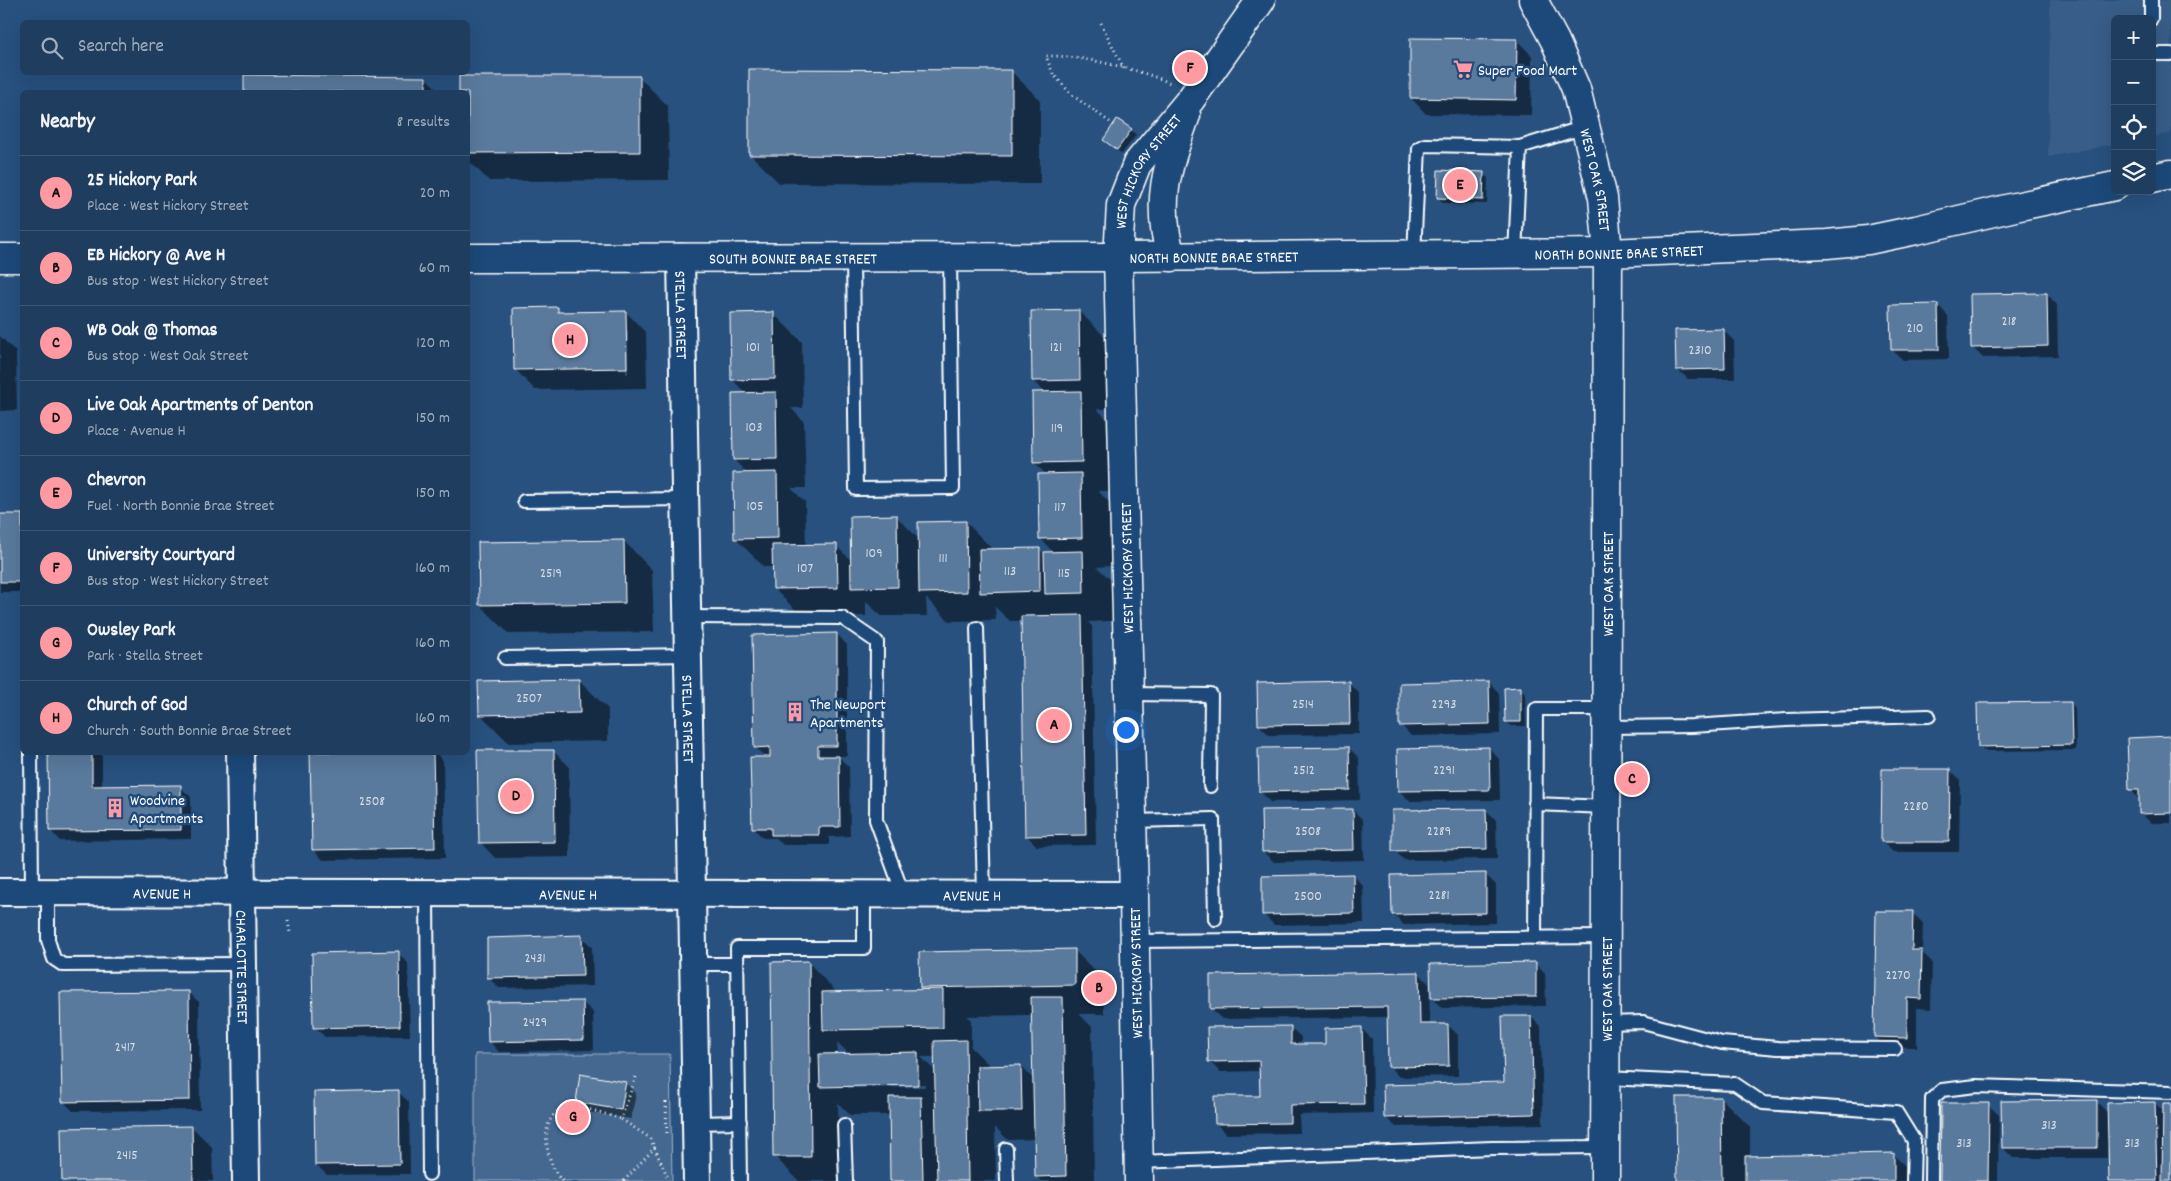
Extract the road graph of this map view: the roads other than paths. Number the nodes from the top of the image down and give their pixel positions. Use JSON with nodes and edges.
{"nodes":[{"id":1,"x":1261,"y":0,"type":"edge"},
{"id":2,"x":1534,"y":0,"type":"edge"},
{"id":3,"x":2150,"y":0,"type":"edge"},
{"id":4,"x":2151,"y":15,"type":"edge"},
{"id":5,"x":2156,"y":54,"type":"edge"},
{"id":6,"x":2171,"y":54,"type":"edge"},
{"id":7,"x":1181,"y":91,"type":"junction"},
{"id":8,"x":1585,"y":127,"type":"junction"},
{"id":9,"x":1520,"y":147,"type":"junction"},
{"id":10,"x":2171,"y":174,"type":"edge"},
{"id":11,"x":2156,"y":177,"type":"edge"},
{"id":12,"x":2111,"y":187,"type":"edge"},
{"id":13,"x":1608,"y":253,"type":"junction"},
{"id":14,"x":1515,"y":254,"type":"junction"},
{"id":15,"x":1414,"y":255,"type":"junction"},
{"id":16,"x":681,"y":257,"type":"junction"},
{"id":17,"x":853,"y":257,"type":"junction"},
{"id":18,"x":950,"y":257,"type":"junction"},
{"id":19,"x":1171,"y":257,"type":"junction"},
{"id":20,"x":0,"y":258,"type":"edge"},
{"id":21,"x":20,"y":258,"type":"edge"},
{"id":22,"x":470,"y":258,"type":"edge"},
{"id":23,"x":1118,"y":258,"type":"junction"},
{"id":24,"x":686,"y":499,"type":"junction"},
{"id":25,"x":524,"y":501,"type":"dead end"},
{"id":26,"x":688,"y":617,"type":"junction"},
{"id":27,"x":977,"y":628,"type":"dead end"},
{"id":28,"x":689,"y":655,"type":"junction"},
{"id":29,"x":505,"y":658,"type":"dead end"},
{"id":30,"x":1129,"y":694,"type":"junction"},
{"id":31,"x":1929,"y":716,"type":"dead end"},
{"id":32,"x":1607,"y":718,"type":"junction"},
{"id":33,"x":32,"y":755,"type":"edge"},
{"id":34,"x":240,"y":755,"type":"edge"},
{"id":35,"x":1210,"y":786,"type":"dead end"},
{"id":36,"x":1535,"y":804,"type":"junction"},
{"id":37,"x":1606,"y":807,"type":"junction"},
{"id":38,"x":1132,"y":821,"type":"junction"},
{"id":39,"x":0,"y":892,"type":"edge"},
{"id":40,"x":40,"y":892,"type":"junction"},
{"id":41,"x":241,"y":893,"type":"junction"},
{"id":42,"x":426,"y":893,"type":"junction"},
{"id":43,"x":692,"y":894,"type":"junction"},
{"id":44,"x":864,"y":894,"type":"junction"},
{"id":45,"x":903,"y":894,"type":"junction"},
{"id":46,"x":984,"y":894,"type":"junction"},
{"id":47,"x":1134,"y":895,"type":"junction"},
{"id":48,"x":1215,"y":919,"type":"dead end"},
{"id":49,"x":1606,"y":937,"type":"junction"},
{"id":50,"x":1535,"y":938,"type":"junction"},
{"id":51,"x":1135,"y":941,"type":"junction"},
{"id":52,"x":242,"y":964,"type":"junction"},
{"id":53,"x":693,"y":964,"type":"junction"},
{"id":54,"x":737,"y":964,"type":"junction"},
{"id":55,"x":1606,"y":1023,"type":"junction"},
{"id":56,"x":1895,"y":1049,"type":"dead end"},
{"id":57,"x":1606,"y":1078,"type":"junction"},
{"id":58,"x":2171,"y":1092,"type":"edge"},
{"id":59,"x":740,"y":1122,"type":"junction"},
{"id":60,"x":696,"y":1123,"type":"junction"},
{"id":61,"x":844,"y":1125,"type":"dead end"},
{"id":62,"x":1605,"y":1146,"type":"junction"},
{"id":63,"x":1006,"y":1149,"type":"dead end"},
{"id":64,"x":1139,"y":1171,"type":"edge"},
{"id":65,"x":429,"y":1174,"type":"dead end"},
{"id":66,"x":246,"y":1181,"type":"edge"},
{"id":67,"x":697,"y":1181,"type":"edge"},
{"id":68,"x":740,"y":1181,"type":"edge"},
{"id":69,"x":846,"y":1181,"type":"edge"},
{"id":70,"x":1007,"y":1181,"type":"edge"},
{"id":71,"x":1605,"y":1181,"type":"edge"},
{"id":72,"x":1913,"y":1181,"type":"edge"},
{"id":73,"x":1931,"y":1181,"type":"edge"}],
"edges":[{"from":1,"to":7,"type":"main road","name":"WEST HICKORY STREET"},
{"from":2,"to":8,"type":"main road","name":"WEST OAK STREET"},
{"from":3,"to":4,"type":"lane"},
{"from":5,"to":6,"type":"lane"},
{"from":7,"to":19,"type":"main road"},
{"from":7,"to":23,"type":"main road","name":"WEST HICKORY STREET"},
{"from":8,"to":9,"type":"lane"},
{"from":8,"to":13,"type":"main road","name":"WEST OAK STREET"},
{"from":9,"to":14,"type":"lane"},
{"from":9,"to":15,"type":"lane"},
{"from":10,"to":11,"type":"main road"},
{"from":12,"to":13,"type":"main road","name":"NORTH BONNIE BRAE STREET"},
{"from":13,"to":14,"type":"main road","name":"NORTH BONNIE BRAE STREET"},
{"from":13,"to":32,"type":"main road","name":"WEST OAK STREET"},
{"from":14,"to":15,"type":"main road","name":"NORTH BONNIE BRAE STREET"},
{"from":15,"to":19,"type":"main road","name":"NORTH BONNIE BRAE STREET"},
{"from":16,"to":17,"type":"main road","name":"SOUTH BONNIE BRAE STREET"},
{"from":16,"to":22,"type":"main road","name":"SOUTH BONNIE BRAE STREET"},
{"from":16,"to":24,"type":"street","name":"STELLA STREET"},
{"from":17,"to":18,"type":"main road","name":"SOUTH BONNIE BRAE STREET"},
{"from":17,"to":18,"type":"lane"},
{"from":18,"to":23,"type":"main road","name":"SOUTH BONNIE BRAE STREET"},
{"from":19,"to":23,"type":"main road","name":"NORTH BONNIE BRAE STREET"},
{"from":20,"to":21,"type":"main road"},
{"from":23,"to":30,"type":"main road","name":"WEST HICKORY STREET"},
{"from":24,"to":25,"type":"lane"},
{"from":24,"to":26,"type":"street","name":"STELLA STREET"},
{"from":26,"to":28,"type":"street","name":"STELLA STREET"},
{"from":26,"to":45,"type":"lane"},
{"from":27,"to":46,"type":"lane"},
{"from":28,"to":29,"type":"lane"},
{"from":28,"to":43,"type":"street","name":"STELLA STREET"},
{"from":30,"to":35,"type":"lane"},
{"from":30,"to":38,"type":"main road","name":"WEST HICKORY STREET"},
{"from":31,"to":32,"type":"lane"},
{"from":32,"to":36,"type":"lane"},
{"from":32,"to":37,"type":"main road","name":"WEST OAK STREET"},
{"from":33,"to":40,"type":"lane"},
{"from":34,"to":41,"type":"street","name":"CHARLOTTE STREET"},
{"from":36,"to":37,"type":"lane"},
{"from":36,"to":50,"type":"lane"},
{"from":37,"to":49,"type":"main road","name":"WEST OAK STREET"},
{"from":38,"to":47,"type":"main road","name":"WEST HICKORY STREET"},
{"from":38,"to":48,"type":"lane"},
{"from":39,"to":40,"type":"street","name":"AVENUE H"},
{"from":40,"to":41,"type":"street","name":"AVENUE H"},
{"from":40,"to":52,"type":"lane"},
{"from":41,"to":42,"type":"street","name":"AVENUE H"},
{"from":41,"to":52,"type":"street","name":"CHARLOTTE STREET"},
{"from":42,"to":43,"type":"street","name":"AVENUE H"},
{"from":42,"to":65,"type":"lane"},
{"from":43,"to":44,"type":"street","name":"AVENUE H"},
{"from":43,"to":53,"type":"street","name":"STELLA STREET"},
{"from":44,"to":45,"type":"street","name":"AVENUE H"},
{"from":44,"to":54,"type":"lane"},
{"from":45,"to":46,"type":"street","name":"AVENUE H"},
{"from":46,"to":47,"type":"street","name":"AVENUE H"},
{"from":47,"to":51,"type":"main road","name":"WEST HICKORY STREET"},
{"from":49,"to":50,"type":"lane"},
{"from":49,"to":55,"type":"main road","name":"WEST OAK STREET"},
{"from":50,"to":51,"type":"lane"},
{"from":51,"to":64,"type":"main road","name":"WEST HICKORY STREET"},
{"from":52,"to":66,"type":"street","name":"CHARLOTTE STREET"},
{"from":53,"to":54,"type":"lane"},
{"from":53,"to":60,"type":"street","name":"STELLA STREET"},
{"from":54,"to":59,"type":"lane"},
{"from":55,"to":56,"type":"lane"},
{"from":55,"to":57,"type":"main road","name":"WEST OAK STREET"},
{"from":57,"to":62,"type":"main road","name":"WEST OAK STREET"},
{"from":57,"to":72,"type":"lane"},
{"from":58,"to":73,"type":"lane"},
{"from":59,"to":60,"type":"lane"},
{"from":59,"to":68,"type":"lane"},
{"from":60,"to":67,"type":"street","name":"STELLA STREET"},
{"from":61,"to":69,"type":"lane"},
{"from":62,"to":64,"type":"lane"},
{"from":62,"to":71,"type":"main road","name":"WEST OAK STREET"},
{"from":63,"to":70,"type":"lane"}]}
